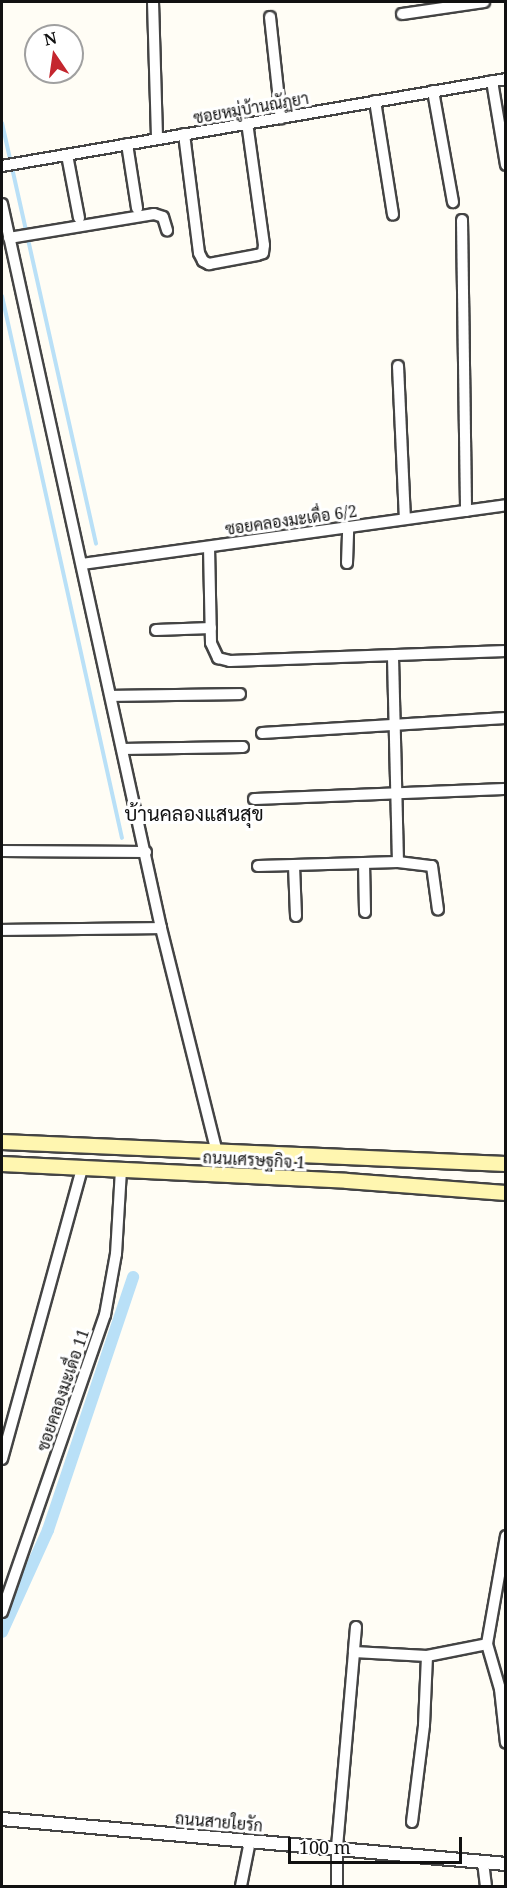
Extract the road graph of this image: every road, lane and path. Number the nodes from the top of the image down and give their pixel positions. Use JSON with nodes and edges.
{"nodes":[{"id":1,"x":153,"y":2,"type":"edge"},
{"id":2,"x":484,"y":2,"type":"edge"},
{"id":3,"x":402,"y":15,"type":"dead end"},
{"id":4,"x":270,"y":17,"type":"dead end"},
{"id":5,"x":506,"y":79,"type":"edge"},
{"id":6,"x":492,"y":81,"type":"junction"},
{"id":7,"x":433,"y":91,"type":"junction"},
{"id":8,"x":375,"y":101,"type":"junction"},
{"id":9,"x":281,"y":118,"type":"junction"},
{"id":10,"x":247,"y":123,"type":"junction"},
{"id":11,"x":184,"y":134,"type":"junction"},
{"id":12,"x":157,"y":139,"type":"junction"},
{"id":13,"x":127,"y":144,"type":"junction"},
{"id":14,"x":68,"y":155,"type":"junction"},
{"id":15,"x":506,"y":165,"type":"edge"},
{"id":16,"x":2,"y":166,"type":"edge"},
{"id":17,"x":453,"y":202,"type":"dead end"},
{"id":18,"x":2,"y":204,"type":"edge"},
{"id":19,"x":137,"y":208,"type":"dead end"},
{"id":20,"x":393,"y":214,"type":"dead end"},
{"id":21,"x":79,"y":218,"type":"dead end"},
{"id":22,"x":462,"y":220,"type":"dead end"},
{"id":23,"x":166,"y":230,"type":"dead end"},
{"id":24,"x":9,"y":238,"type":"junction"},
{"id":25,"x":398,"y":366,"type":"dead end"},
{"id":26,"x":506,"y":505,"type":"edge"},
{"id":27,"x":466,"y":511,"type":"junction"},
{"id":28,"x":405,"y":518,"type":"junction"},
{"id":29,"x":348,"y":527,"type":"junction"},
{"id":30,"x":209,"y":547,"type":"junction"},
{"id":31,"x":347,"y":563,"type":"dead end"},
{"id":32,"x":82,"y":564,"type":"junction"},
{"id":33,"x":211,"y":628,"type":"junction"},
{"id":34,"x":156,"y":630,"type":"dead end"},
{"id":35,"x":506,"y":651,"type":"edge"},
{"id":36,"x":393,"y":656,"type":"junction"},
{"id":37,"x":240,"y":694,"type":"dead end"},
{"id":38,"x":111,"y":696,"type":"junction"},
{"id":39,"x":506,"y":718,"type":"edge"},
{"id":40,"x":396,"y":725,"type":"junction"},
{"id":41,"x":262,"y":733,"type":"dead end"},
{"id":42,"x":243,"y":747,"type":"dead end"},
{"id":43,"x":122,"y":750,"type":"junction"},
{"id":44,"x":506,"y":789,"type":"edge"},
{"id":45,"x":397,"y":793,"type":"junction"},
{"id":46,"x":254,"y":799,"type":"dead end"},
{"id":47,"x":2,"y":851,"type":"edge"},
{"id":48,"x":146,"y":852,"type":"junction"},
{"id":49,"x":398,"y":862,"type":"junction"},
{"id":50,"x":364,"y":863,"type":"junction"},
{"id":51,"x":258,"y":866,"type":"dead end"},
{"id":52,"x":294,"y":866,"type":"junction"},
{"id":53,"x":438,"y":910,"type":"dead end"},
{"id":54,"x":365,"y":912,"type":"dead end"},
{"id":55,"x":296,"y":916,"type":"dead end"},
{"id":56,"x":162,"y":928,"type":"junction"},
{"id":57,"x":2,"y":930,"type":"edge"},
{"id":58,"x":2,"y":1142,"type":"edge"},
{"id":59,"x":217,"y":1153,"type":"junction"},
{"id":60,"x":2,"y":1164,"type":"edge"},
{"id":61,"x":506,"y":1164,"type":"edge"},
{"id":62,"x":82,"y":1169,"type":"junction"},
{"id":63,"x":121,"y":1171,"type":"junction"},
{"id":64,"x":506,"y":1193,"type":"edge"},
{"id":65,"x":2,"y":1459,"type":"edge"},
{"id":66,"x":506,"y":1536,"type":"edge"},
{"id":67,"x":2,"y":1612,"type":"edge"},
{"id":68,"x":356,"y":1627,"type":"dead end"},
{"id":69,"x":487,"y":1644,"type":"junction"},
{"id":70,"x":354,"y":1652,"type":"junction"},
{"id":71,"x":427,"y":1656,"type":"junction"},
{"id":72,"x":506,"y":1743,"type":"edge"},
{"id":73,"x":2,"y":1819,"type":"edge"},
{"id":74,"x":412,"y":1822,"type":"dead end"},
{"id":75,"x":250,"y":1841,"type":"junction"},
{"id":76,"x":337,"y":1847,"type":"junction"},
{"id":77,"x":483,"y":1862,"type":"junction"},
{"id":78,"x":506,"y":1864,"type":"edge"},
{"id":79,"x":242,"y":1887,"type":"edge"},
{"id":80,"x":337,"y":1887,"type":"edge"},
{"id":81,"x":486,"y":1887,"type":"edge"}],
"edges":[{"from":1,"to":12,"type":"street"},
{"from":2,"to":3,"type":"street"},
{"from":4,"to":9,"type":"street"},
{"from":5,"to":6,"type":"street","name":"ซอยหมู่บ้านณัฏยา"},
{"from":6,"to":7,"type":"street","name":"ซอยหมู่บ้านณัฏยา"},
{"from":6,"to":15,"type":"street"},
{"from":7,"to":8,"type":"street","name":"ซอยหมู่บ้านณัฏยา"},
{"from":7,"to":17,"type":"street"},
{"from":8,"to":9,"type":"street","name":"ซอยหมู่บ้านณัฏยา"},
{"from":8,"to":20,"type":"street"},
{"from":9,"to":10,"type":"street","name":"ซอยหมู่บ้านณัฏยา"},
{"from":10,"to":11,"type":"street","name":"ซอยหมู่บ้านณัฏยา"},
{"from":10,"to":11,"type":"street"},
{"from":11,"to":12,"type":"street","name":"ซอยหมู่บ้านณัฏยา"},
{"from":12,"to":13,"type":"street","name":"ซอยหมู่บ้านณัฏยา"},
{"from":13,"to":14,"type":"street","name":"ซอยหมู่บ้านณัฏยา"},
{"from":13,"to":19,"type":"street"},
{"from":14,"to":16,"type":"street","name":"ซอยหมู่บ้านณัฏยา"},
{"from":14,"to":21,"type":"street"},
{"from":18,"to":24,"type":"street"},
{"from":22,"to":27,"type":"street"},
{"from":23,"to":24,"type":"street"},
{"from":24,"to":32,"type":"street"},
{"from":25,"to":28,"type":"street"},
{"from":26,"to":27,"type":"street","name":"ซอยคลองมะเดื่อ 6/2"},
{"from":27,"to":28,"type":"street","name":"ซอยคลองมะเดื่อ 6/2"},
{"from":28,"to":29,"type":"street","name":"ซอยคลองมะเดื่อ 6/2"},
{"from":29,"to":30,"type":"street","name":"ซอยคลองมะเดื่อ 6/2"},
{"from":29,"to":31,"type":"street"},
{"from":30,"to":32,"type":"street","name":"ซอยคลองมะเดื่อ 6/2"},
{"from":30,"to":33,"type":"street"},
{"from":32,"to":38,"type":"street"},
{"from":33,"to":34,"type":"street"},
{"from":33,"to":36,"type":"street"},
{"from":35,"to":36,"type":"street"},
{"from":36,"to":40,"type":"street"},
{"from":37,"to":38,"type":"street"},
{"from":38,"to":43,"type":"street"},
{"from":39,"to":40,"type":"street"},
{"from":40,"to":41,"type":"street"},
{"from":40,"to":45,"type":"street"},
{"from":42,"to":43,"type":"street"},
{"from":43,"to":48,"type":"street"},
{"from":44,"to":45,"type":"street"},
{"from":45,"to":46,"type":"street"},
{"from":45,"to":49,"type":"street"},
{"from":47,"to":48,"type":"street"},
{"from":48,"to":56,"type":"street"},
{"from":49,"to":50,"type":"street"},
{"from":49,"to":53,"type":"street"},
{"from":50,"to":52,"type":"street"},
{"from":50,"to":54,"type":"street"},
{"from":51,"to":52,"type":"street"},
{"from":52,"to":55,"type":"street"},
{"from":56,"to":57,"type":"street"},
{"from":56,"to":59,"type":"street"},
{"from":58,"to":59,"type":"main road","name":"ถนนเศรษฐกิจ 1"},
{"from":59,"to":61,"type":"main road","name":"ถนนเศรษฐกิจ 1"},
{"from":60,"to":62,"type":"main road","name":"ถนนเศรษฐกิจ 1"},
{"from":62,"to":63,"type":"main road","name":"ถนนเศรษฐกิจ 1"},
{"from":62,"to":65,"type":"street"},
{"from":63,"to":64,"type":"main road","name":"ถนนเศรษฐกิจ 1"},
{"from":63,"to":67,"type":"street","name":"ซอยคลองมะเดื่อ 11"},
{"from":66,"to":69,"type":"street"},
{"from":68,"to":70,"type":"street"},
{"from":69,"to":71,"type":"street"},
{"from":69,"to":72,"type":"street"},
{"from":70,"to":71,"type":"street"},
{"from":70,"to":76,"type":"street"},
{"from":71,"to":74,"type":"street"},
{"from":73,"to":75,"type":"street","name":"ถนนสายใยรัก"},
{"from":75,"to":76,"type":"street","name":"ถนนสายใยรัก"},
{"from":75,"to":79,"type":"street"},
{"from":76,"to":77,"type":"street","name":"ถนนสายใยรัก"},
{"from":76,"to":80,"type":"street"},
{"from":77,"to":78,"type":"street","name":"ถนนสายใยรัก"},
{"from":77,"to":81,"type":"street"}]}
